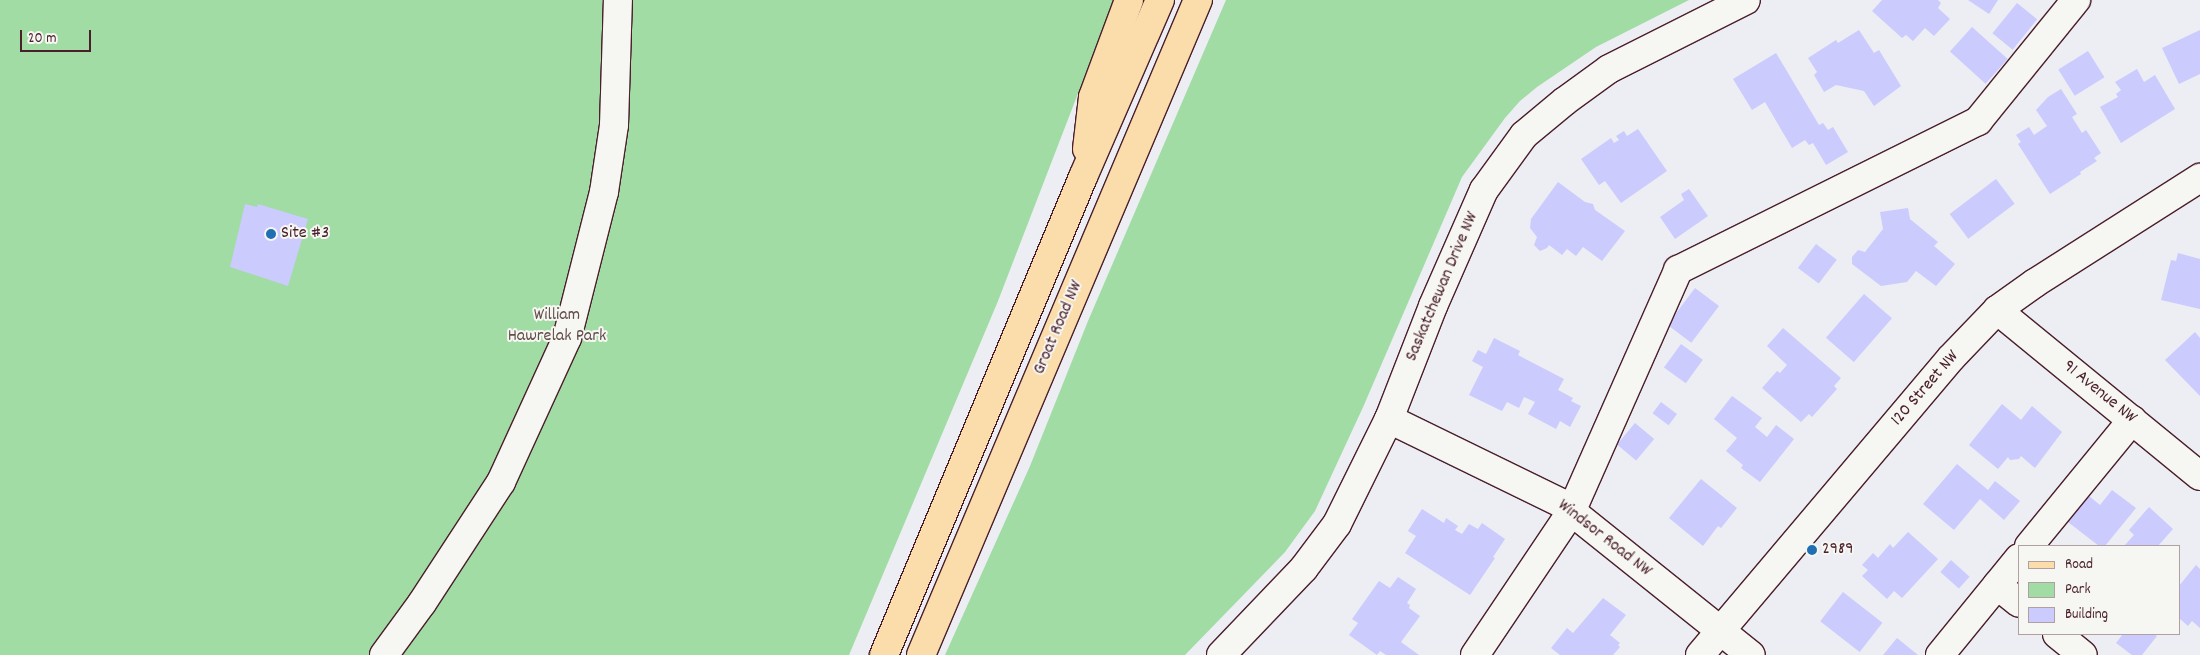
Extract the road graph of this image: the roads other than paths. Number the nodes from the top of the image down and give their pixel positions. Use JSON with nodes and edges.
{"nodes":[{"id":1,"x":618,"y":0,"type":"edge"},
{"id":2,"x":1129,"y":0,"type":"edge"},
{"id":3,"x":1160,"y":0,"type":"edge"},
{"id":4,"x":1198,"y":0,"type":"edge"},
{"id":5,"x":1746,"y":0,"type":"edge"},
{"id":6,"x":2076,"y":0,"type":"edge"},
{"id":7,"x":1083,"y":177,"type":"junction"},
{"id":8,"x":2200,"y":178,"type":"edge"},
{"id":9,"x":1997,"y":310,"type":"junction"},
{"id":10,"x":1389,"y":419,"type":"junction"},
{"id":11,"x":2132,"y":420,"type":"junction"},
{"id":12,"x":2200,"y":476,"type":"edge"},
{"id":13,"x":1571,"y":512,"type":"junction"},
{"id":14,"x":2030,"y":545,"type":"edge"},
{"id":15,"x":2018,"y":559,"type":"edge"},
{"id":16,"x":1997,"y":585,"type":"junction"},
{"id":17,"x":2018,"y":602,"type":"edge"},
{"id":18,"x":1721,"y":630,"type":"junction"},
{"id":19,"x":2058,"y":635,"type":"edge"},
{"id":20,"x":384,"y":655,"type":"edge"},
{"id":21,"x":884,"y":655,"type":"edge"},
{"id":22,"x":921,"y":655,"type":"edge"},
{"id":23,"x":1221,"y":655,"type":"edge"},
{"id":24,"x":1475,"y":655,"type":"edge"},
{"id":25,"x":1700,"y":655,"type":"edge"},
{"id":26,"x":1751,"y":655,"type":"edge"},
{"id":27,"x":1940,"y":655,"type":"edge"},
{"id":28,"x":2083,"y":655,"type":"edge"}],
"edges":[{"from":1,"to":20,"type":"street"},
{"from":2,"to":7,"type":"main road"},
{"from":3,"to":7,"type":"main road","name":"Groat Road NW"},
{"from":4,"to":22,"type":"main road","name":"Groat Road NW"},
{"from":5,"to":10,"type":"street","name":"Saskatchewan Drive NW"},
{"from":6,"to":13,"type":"street"},
{"from":7,"to":21,"type":"main road","name":"Groat Road NW"},
{"from":8,"to":9,"type":"street","name":"120 Street NW"},
{"from":9,"to":11,"type":"street","name":"91 Avenue NW"},
{"from":9,"to":18,"type":"street","name":"120 Street NW"},
{"from":10,"to":13,"type":"street","name":"Windsor Road NW"},
{"from":10,"to":23,"type":"street","name":"Saskatchewan Drive NW"},
{"from":11,"to":12,"type":"street","name":"91 Avenue NW"},
{"from":11,"to":14,"type":"street"},
{"from":13,"to":18,"type":"street","name":"Windsor Road NW"},
{"from":13,"to":24,"type":"street"},
{"from":15,"to":16,"type":"street"},
{"from":16,"to":17,"type":"street"},
{"from":16,"to":27,"type":"street"},
{"from":18,"to":25,"type":"street","name":"120 Street NW"},
{"from":18,"to":26,"type":"street","name":"Windsor Road NW"},
{"from":19,"to":28,"type":"street"}]}
